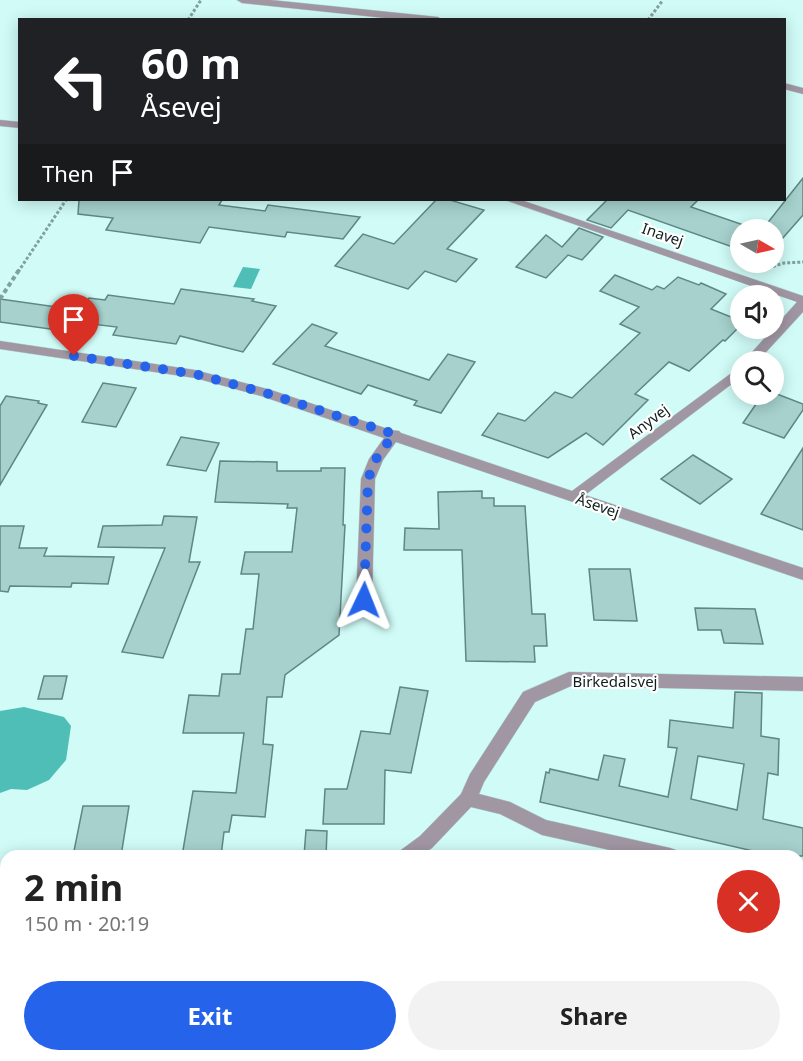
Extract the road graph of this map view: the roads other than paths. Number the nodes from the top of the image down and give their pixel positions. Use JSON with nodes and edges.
{"nodes":[{"id":1,"x":242,"y":0,"type":"edge"},
{"id":2,"x":418,"y":18,"type":"edge"},
{"id":3,"x":786,"y":87,"type":"edge"},
{"id":4,"x":803,"y":91,"type":"edge"},
{"id":5,"x":0,"y":123,"type":"edge"},
{"id":6,"x":18,"y":125,"type":"edge"},
{"id":7,"x":514,"y":201,"type":"edge"},
{"id":8,"x":803,"y":302,"type":"edge"},
{"id":9,"x":0,"y":345,"type":"edge"},
{"id":10,"x":759,"y":351,"type":"edge"},
{"id":11,"x":730,"y":378,"type":"edge"},
{"id":12,"x":394,"y":434,"type":"junction"},
{"id":13,"x":573,"y":497,"type":"junction"},
{"id":14,"x":803,"y":574,"type":"edge"},
{"id":15,"x":364,"y":600,"type":"dead end"},
{"id":16,"x":803,"y":684,"type":"edge"},
{"id":17,"x":468,"y":799,"type":"junction"},
{"id":18,"x":415,"y":850,"type":"edge"},
{"id":19,"x":644,"y":850,"type":"edge"}],
"edges":[{"from":1,"to":2,"type":"street"},
{"from":3,"to":4,"type":"street"},
{"from":5,"to":6,"type":"street"},
{"from":7,"to":8,"type":"street","name":"Inavej"},
{"from":8,"to":10,"type":"street"},
{"from":9,"to":12,"type":"street","name":"Åsevej"},
{"from":11,"to":13,"type":"street","name":"Anyvej"},
{"from":12,"to":13,"type":"street","name":"Åsevej"},
{"from":12,"to":15,"type":"street"},
{"from":13,"to":14,"type":"street","name":"Åsevej"},
{"from":16,"to":17,"type":"street","name":"Birkedalsvej"},
{"from":17,"to":18,"type":"street"},
{"from":17,"to":19,"type":"street"}]}
